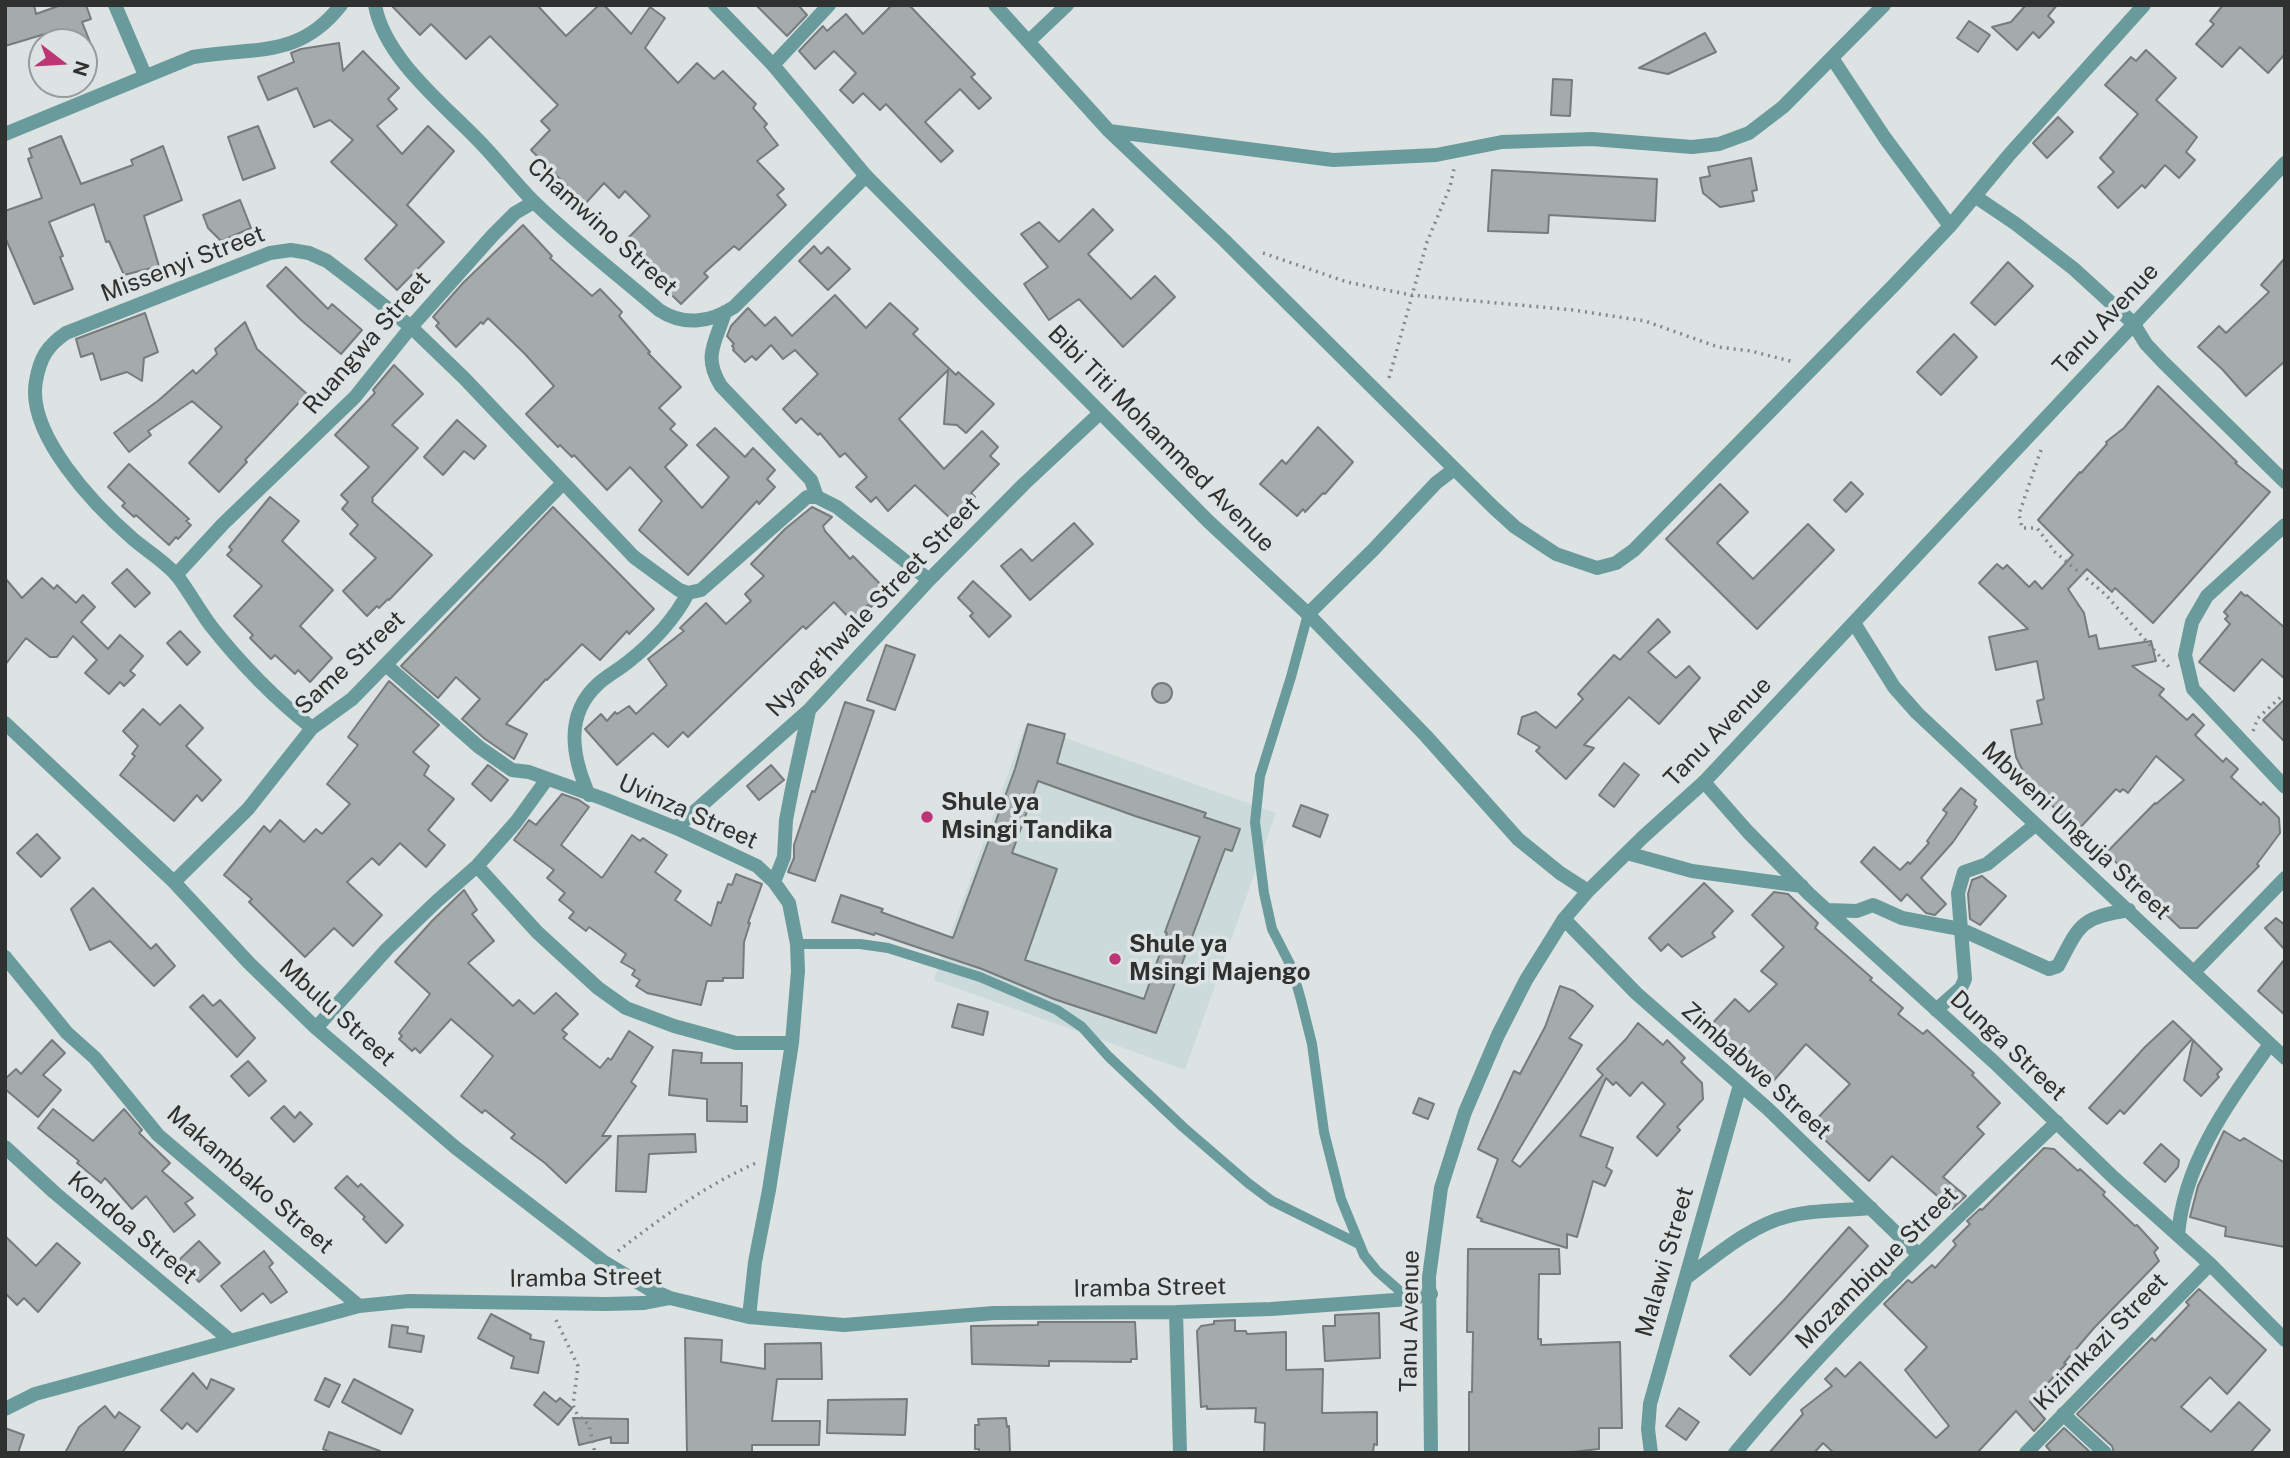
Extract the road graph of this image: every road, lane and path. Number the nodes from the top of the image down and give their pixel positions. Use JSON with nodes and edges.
{"nodes":[{"id":1,"x":115,"y":5,"type":"edge"},
{"id":2,"x":341,"y":5,"type":"edge"},
{"id":3,"x":375,"y":5,"type":"edge"},
{"id":4,"x":715,"y":5,"type":"edge"},
{"id":5,"x":829,"y":5,"type":"edge"},
{"id":6,"x":995,"y":5,"type":"edge"},
{"id":7,"x":1067,"y":5,"type":"edge"},
{"id":8,"x":1884,"y":5,"type":"edge"},
{"id":9,"x":2144,"y":5,"type":"edge"},
{"id":10,"x":1029,"y":41,"type":"junction"},
{"id":11,"x":1832,"y":58,"type":"junction"},
{"id":12,"x":773,"y":65,"type":"junction"},
{"id":13,"x":145,"y":75,"type":"junction"},
{"id":14,"x":1109,"y":131,"type":"junction"},
{"id":15,"x":5,"y":134,"type":"edge"},
{"id":16,"x":1459,"y":150,"type":"junction"},
{"id":17,"x":2285,"y":163,"type":"edge"},
{"id":18,"x":866,"y":176,"type":"junction"},
{"id":19,"x":1976,"y":197,"type":"junction"},
{"id":20,"x":534,"y":202,"type":"junction"},
{"id":21,"x":1950,"y":226,"type":"junction"},
{"id":22,"x":1261,"y":253,"type":"dead end"},
{"id":23,"x":1411,"y":295,"type":"junction"},
{"id":24,"x":726,"y":312,"type":"junction"},
{"id":25,"x":2133,"y":323,"type":"junction"},
{"id":26,"x":411,"y":327,"type":"junction"},
{"id":27,"x":1814,"y":368,"type":"junction"},
{"id":28,"x":1383,"y":399,"type":"junction"},
{"id":29,"x":1100,"y":413,"type":"junction"},
{"id":30,"x":2044,"y":441,"type":"dead end"},
{"id":31,"x":1453,"y":470,"type":"junction"},
{"id":32,"x":2285,"y":482,"type":"edge"},
{"id":33,"x":562,"y":484,"type":"junction"},
{"id":34,"x":817,"y":497,"type":"junction"},
{"id":35,"x":2285,"y":525,"type":"edge"},
{"id":36,"x":176,"y":575,"type":"junction"},
{"id":37,"x":929,"y":580,"type":"junction"},
{"id":38,"x":688,"y":593,"type":"junction"},
{"id":39,"x":1308,"y":614,"type":"junction"},
{"id":40,"x":1854,"y":623,"type":"junction"},
{"id":41,"x":386,"y":665,"type":"junction"},
{"id":42,"x":2193,"y":689,"type":"junction"},
{"id":43,"x":2285,"y":693,"type":"edge"},
{"id":44,"x":809,"y":710,"type":"junction"},
{"id":45,"x":5,"y":723,"type":"edge"},
{"id":46,"x":312,"y":728,"type":"junction"},
{"id":47,"x":2247,"y":746,"type":"junction"},
{"id":48,"x":547,"y":779,"type":"junction"},
{"id":49,"x":1704,"y":782,"type":"junction"},
{"id":50,"x":2285,"y":788,"type":"edge"},
{"id":51,"x":589,"y":794,"type":"junction"},
{"id":52,"x":2035,"y":825,"type":"junction"},
{"id":53,"x":676,"y":828,"type":"junction"},
{"id":54,"x":1627,"y":853,"type":"junction"},
{"id":55,"x":477,"y":866,"type":"junction"},
{"id":56,"x":2285,"y":878,"type":"edge"},
{"id":57,"x":174,"y":882,"type":"junction"},
{"id":58,"x":774,"y":882,"type":"junction"},
{"id":59,"x":1801,"y":886,"type":"junction"},
{"id":60,"x":1588,"y":891,"type":"junction"},
{"id":61,"x":1827,"y":910,"type":"junction"},
{"id":62,"x":2129,"y":910,"type":"junction"},
{"id":63,"x":1564,"y":919,"type":"junction"},
{"id":64,"x":1960,"y":929,"type":"junction"},
{"id":65,"x":797,"y":944,"type":"junction"},
{"id":66,"x":5,"y":957,"type":"edge"},
{"id":67,"x":2194,"y":972,"type":"junction"},
{"id":68,"x":1936,"y":1010,"type":"junction"},
{"id":69,"x":316,"y":1028,"type":"junction"},
{"id":70,"x":792,"y":1043,"type":"junction"},
{"id":71,"x":2270,"y":1044,"type":"junction"},
{"id":72,"x":2285,"y":1058,"type":"edge"},
{"id":73,"x":1740,"y":1086,"type":"junction"},
{"id":74,"x":2057,"y":1122,"type":"junction"},
{"id":75,"x":5,"y":1147,"type":"edge"},
{"id":76,"x":774,"y":1155,"type":"junction"},
{"id":77,"x":1871,"y":1208,"type":"junction"},
{"id":78,"x":2178,"y":1235,"type":"junction"},
{"id":79,"x":1357,"y":1243,"type":"junction"},
{"id":80,"x":1919,"y":1255,"type":"junction"},
{"id":81,"x":604,"y":1262,"type":"junction"},
{"id":82,"x":2210,"y":1264,"type":"junction"},
{"id":83,"x":1686,"y":1278,"type":"junction"},
{"id":84,"x":1431,"y":1294,"type":"junction"},
{"id":85,"x":670,"y":1298,"type":"junction"},
{"id":86,"x":1409,"y":1299,"type":"junction"},
{"id":87,"x":547,"y":1303,"type":"junction"},
{"id":88,"x":359,"y":1306,"type":"junction"},
{"id":89,"x":1176,"y":1312,"type":"junction"},
{"id":90,"x":749,"y":1317,"type":"junction"},
{"id":91,"x":2285,"y":1340,"type":"edge"},
{"id":92,"x":231,"y":1341,"type":"junction"},
{"id":93,"x":5,"y":1409,"type":"edge"},
{"id":94,"x":2063,"y":1414,"type":"junction"},
{"id":95,"x":595,"y":1453,"type":"edge"},
{"id":96,"x":1180,"y":1453,"type":"edge"},
{"id":97,"x":1431,"y":1453,"type":"edge"},
{"id":98,"x":1651,"y":1453,"type":"edge"},
{"id":99,"x":1735,"y":1453,"type":"edge"},
{"id":100,"x":2026,"y":1453,"type":"edge"},
{"id":101,"x":2105,"y":1453,"type":"edge"}],
"edges":[{"from":1,"to":13,"type":"street"},
{"from":2,"to":13,"type":"street"},
{"from":3,"to":20,"type":"street","name":"Chamwino Street"},
{"from":4,"to":12,"type":"street","name":"Bibi Titi Mohammed Avenue"},
{"from":5,"to":12,"type":"street"},
{"from":6,"to":10,"type":"street"},
{"from":7,"to":10,"type":"street"},
{"from":8,"to":11,"type":"street"},
{"from":9,"to":19,"type":"street"},
{"from":10,"to":14,"type":"street"},
{"from":11,"to":16,"type":"street"},
{"from":11,"to":21,"type":"street"},
{"from":12,"to":18,"type":"street","name":"Bibi Titi Mohammed Avenue"},
{"from":13,"to":15,"type":"street"},
{"from":14,"to":16,"type":"street"},
{"from":14,"to":28,"type":"street"},
{"from":16,"to":23,"type":"path"},
{"from":17,"to":25,"type":"street","name":"Tanu Avenue"},
{"from":18,"to":24,"type":"street","name":"Chamwino Street"},
{"from":18,"to":29,"type":"street","name":"Bibi Titi Mohammed Avenue"},
{"from":19,"to":21,"type":"street"},
{"from":19,"to":25,"type":"street"},
{"from":20,"to":24,"type":"street","name":"Chamwino Street"},
{"from":20,"to":26,"type":"street","name":"Ruangwa Street"},
{"from":21,"to":27,"type":"street"},
{"from":22,"to":23,"type":"path"},
{"from":23,"to":27,"type":"path"},
{"from":23,"to":28,"type":"path"},
{"from":24,"to":34,"type":"street"},
{"from":25,"to":32,"type":"street"},
{"from":25,"to":40,"type":"street","name":"Tanu Avenue"},
{"from":26,"to":33,"type":"street","name":"Missenyi Street"},
{"from":26,"to":36,"type":"street","name":"Ruangwa Street"},
{"from":26,"to":36,"type":"street","name":"Missenyi Street"},
{"from":27,"to":31,"type":"street"},
{"from":28,"to":31,"type":"street"},
{"from":29,"to":37,"type":"street","name":"Nyang'hwale Street Street"},
{"from":29,"to":39,"type":"street","name":"Bibi Titi Mohammed Avenue"},
{"from":30,"to":42,"type":"path"},
{"from":31,"to":39,"type":"street"},
{"from":33,"to":38,"type":"street","name":"Missenyi Street"},
{"from":33,"to":41,"type":"street","name":"Same Street"},
{"from":34,"to":37,"type":"street"},
{"from":34,"to":38,"type":"street"},
{"from":35,"to":42,"type":"street"},
{"from":36,"to":46,"type":"street","name":"Missenyi Street"},
{"from":37,"to":44,"type":"street","name":"Nyang'hwale Street Street"},
{"from":38,"to":51,"type":"street"},
{"from":39,"to":60,"type":"street","name":"Bibi Titi Mohammed Avenue"},
{"from":39,"to":79,"type":"lane"},
{"from":40,"to":49,"type":"street","name":"Tanu Avenue"},
{"from":40,"to":52,"type":"street","name":"Mbweni Unguja Street"},
{"from":41,"to":46,"type":"street","name":"Same Street"},
{"from":41,"to":48,"type":"street","name":"Uvinza Street"},
{"from":42,"to":47,"type":"street"},
{"from":43,"to":47,"type":"path"},
{"from":44,"to":53,"type":"street","name":"Nyang'hwale Street Street"},
{"from":44,"to":58,"type":"street"},
{"from":45,"to":57,"type":"street","name":"Mbulu Street"},
{"from":46,"to":57,"type":"street","name":"Same Street"},
{"from":47,"to":50,"type":"street"},
{"from":48,"to":51,"type":"street","name":"Uvinza Street"},
{"from":48,"to":55,"type":"street"},
{"from":49,"to":54,"type":"street","name":"Tanu Avenue"},
{"from":49,"to":59,"type":"street","name":"Dunga Street"},
{"from":51,"to":53,"type":"street","name":"Uvinza Street"},
{"from":52,"to":62,"type":"street","name":"Mbweni Unguja Street"},
{"from":52,"to":64,"type":"street"},
{"from":53,"to":58,"type":"street","name":"Uvinza Street"},
{"from":54,"to":59,"type":"street"},
{"from":54,"to":60,"type":"street","name":"Tanu Avenue"},
{"from":55,"to":69,"type":"street"},
{"from":55,"to":70,"type":"street"},
{"from":56,"to":67,"type":"street"},
{"from":57,"to":69,"type":"street","name":"Mbulu Street"},
{"from":58,"to":65,"type":"street","name":"Uvinza Street"},
{"from":59,"to":61,"type":"street","name":"Dunga Street"},
{"from":60,"to":63,"type":"street","name":"Tanu Avenue"},
{"from":61,"to":64,"type":"street"},
{"from":61,"to":68,"type":"street","name":"Dunga Street"},
{"from":62,"to":64,"type":"street"},
{"from":62,"to":67,"type":"street","name":"Mbweni Unguja Street"},
{"from":63,"to":73,"type":"street","name":"Zimbabwe Street"},
{"from":63,"to":84,"type":"street","name":"Tanu Avenue"},
{"from":64,"to":68,"type":"street"},
{"from":65,"to":70,"type":"street","name":"Uvinza Street"},
{"from":65,"to":79,"type":"lane"},
{"from":66,"to":88,"type":"street","name":"Makambako Street"},
{"from":67,"to":71,"type":"street","name":"Mbweni Unguja Street"},
{"from":68,"to":74,"type":"street","name":"Dunga Street"},
{"from":69,"to":81,"type":"street","name":"Mbulu Street"},
{"from":70,"to":76,"type":"street","name":"Uvinza Street"},
{"from":71,"to":72,"type":"street","name":"Mbweni Unguja Street"},
{"from":71,"to":78,"type":"street"},
{"from":73,"to":77,"type":"street","name":"Zimbabwe Street"},
{"from":73,"to":83,"type":"street","name":"Malawi Street"},
{"from":74,"to":78,"type":"street","name":"Dunga Street"},
{"from":74,"to":80,"type":"street","name":"Mozambique Street"},
{"from":75,"to":92,"type":"street","name":"Kondoa Street"},
{"from":76,"to":81,"type":"path"},
{"from":76,"to":90,"type":"street","name":"Uvinza Street"},
{"from":77,"to":80,"type":"street","name":"Zimbabwe Street"},
{"from":77,"to":83,"type":"street"},
{"from":78,"to":82,"type":"street","name":"Dunga Street"},
{"from":79,"to":86,"type":"lane"},
{"from":80,"to":99,"type":"street","name":"Mozambique Street"},
{"from":81,"to":85,"type":"street","name":"Mbulu Street"},
{"from":82,"to":91,"type":"street","name":"Dunga Street"},
{"from":82,"to":94,"type":"street","name":"Kizimkazi Street"},
{"from":83,"to":98,"type":"street","name":"Malawi Street"},
{"from":84,"to":86,"type":"street","name":"Iramba Street"},
{"from":84,"to":97,"type":"street","name":"Tanu Avenue"},
{"from":85,"to":87,"type":"street","name":"Iramba Street"},
{"from":85,"to":90,"type":"street","name":"Iramba Street"},
{"from":86,"to":89,"type":"street","name":"Iramba Street"},
{"from":87,"to":88,"type":"street","name":"Iramba Street"},
{"from":87,"to":95,"type":"path"},
{"from":88,"to":92,"type":"street","name":"Iramba Street"},
{"from":89,"to":90,"type":"street","name":"Iramba Street"},
{"from":89,"to":96,"type":"street"},
{"from":92,"to":93,"type":"street","name":"Iramba Street"},
{"from":94,"to":100,"type":"street","name":"Kizimkazi Street"},
{"from":94,"to":101,"type":"street"}]}
